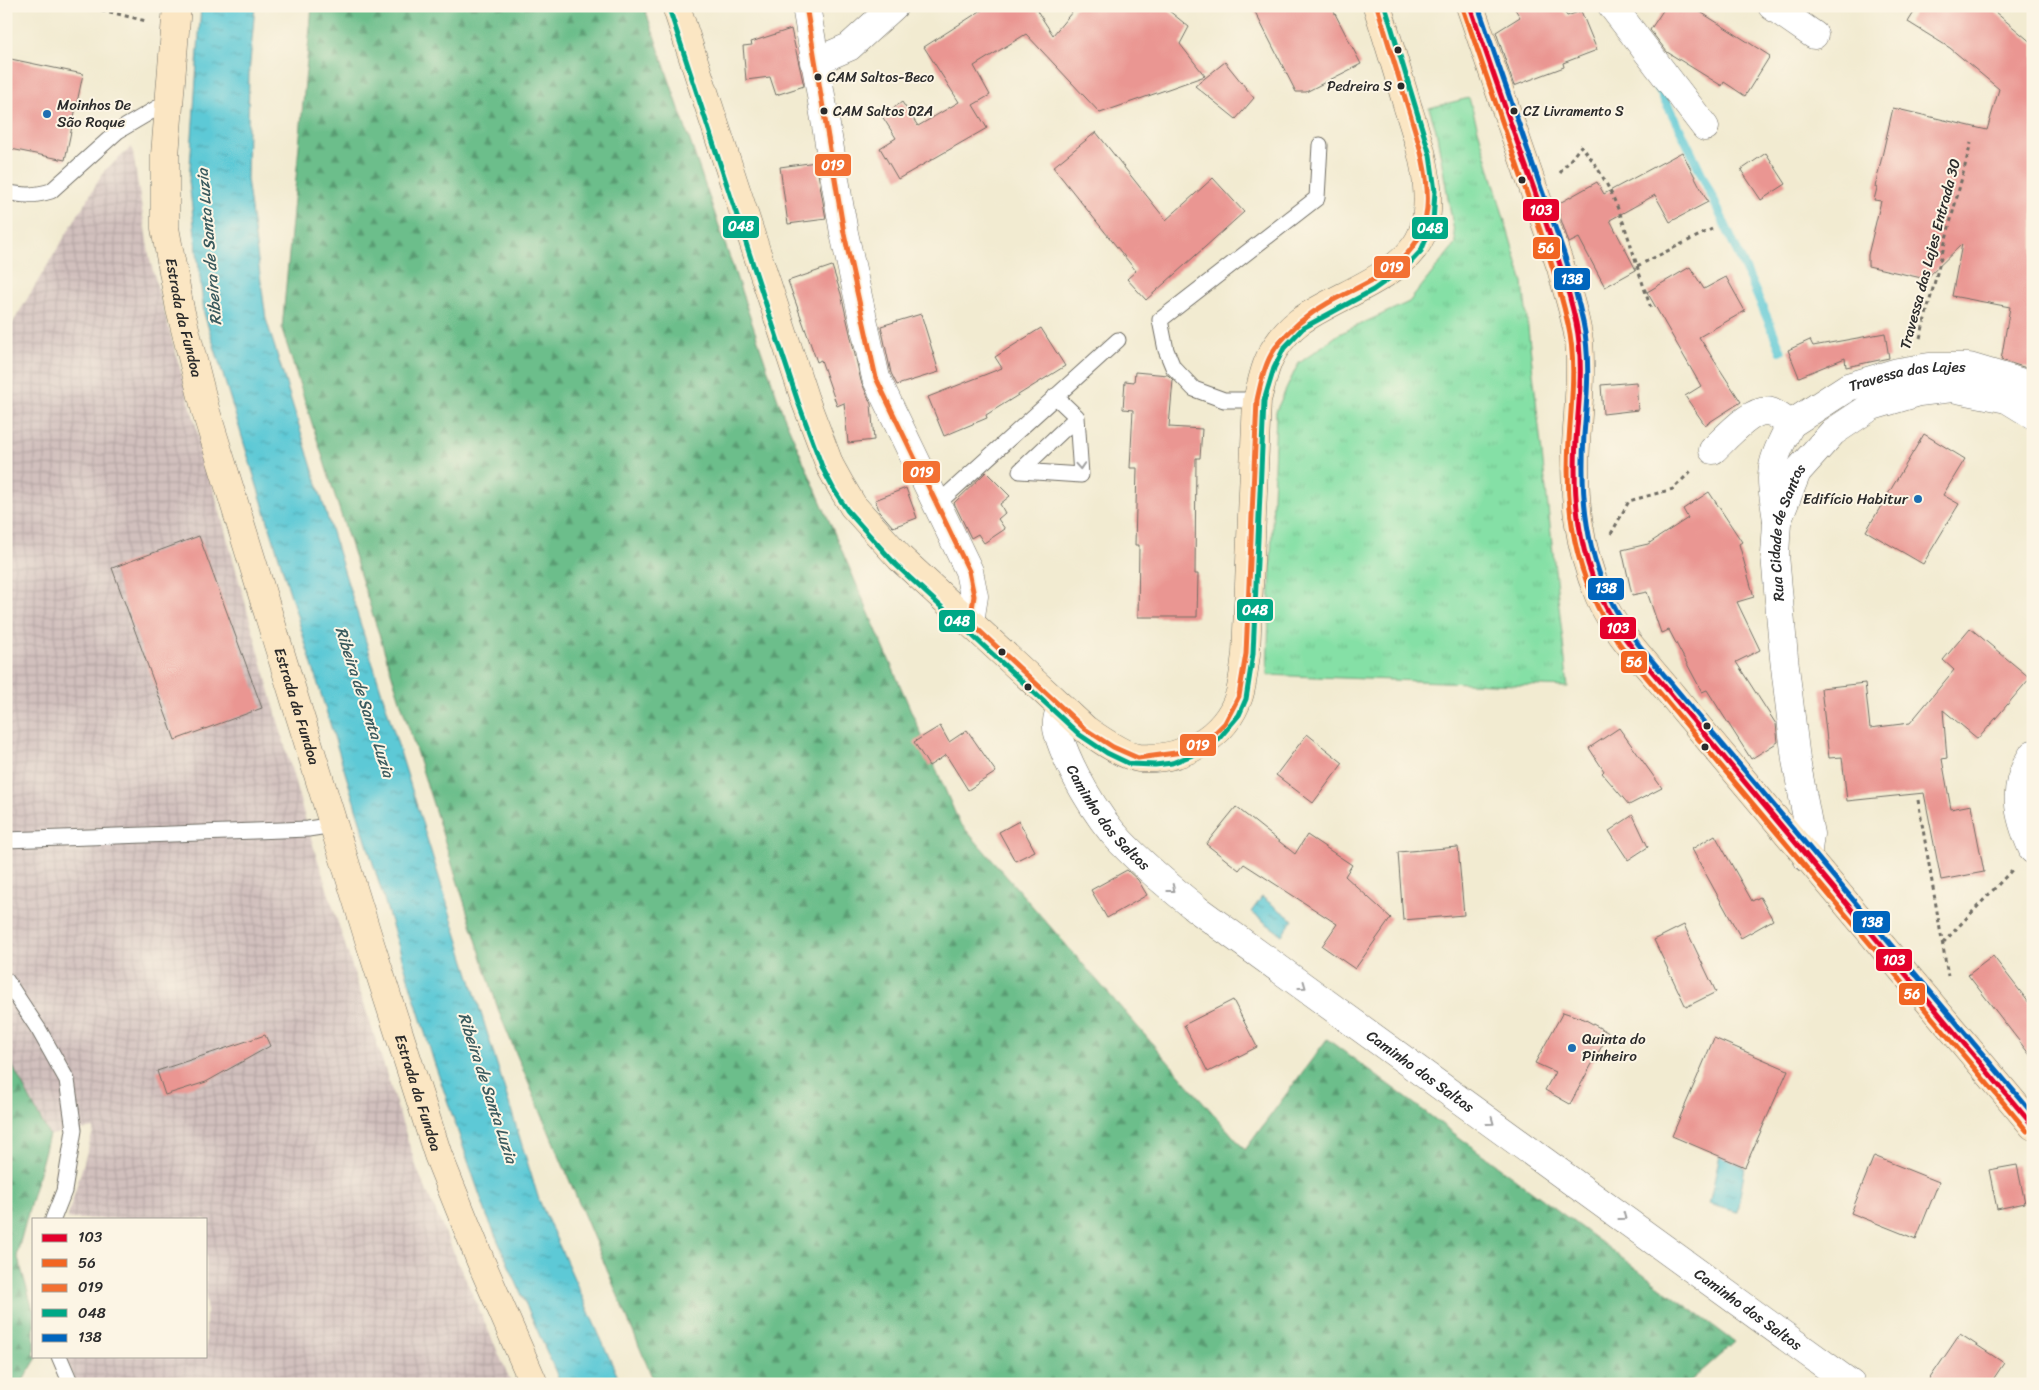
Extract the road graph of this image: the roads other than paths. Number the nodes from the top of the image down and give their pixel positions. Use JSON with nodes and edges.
{"nodes":[{"id":1,"x":676,"y":6,"type":"edge"},
{"id":2,"x":806,"y":6,"type":"edge"},
{"id":3,"x":894,"y":6,"type":"edge"},
{"id":4,"x":1377,"y":6,"type":"edge"},
{"id":5,"x":1470,"y":6,"type":"edge"},
{"id":6,"x":1612,"y":6,"type":"edge"},
{"id":7,"x":1772,"y":6,"type":"edge"},
{"id":8,"x":176,"y":17,"type":"edge"},
{"id":9,"x":1814,"y":34,"type":"dead end"},
{"id":10,"x":814,"y":62,"type":"junction"},
{"id":11,"x":169,"y":101,"type":"junction"},
{"id":12,"x":1705,"y":127,"type":"dead end"},
{"id":13,"x":1320,"y":144,"type":"dead end"},
{"id":14,"x":6,"y":192,"type":"edge"},
{"id":15,"x":1118,"y":340,"type":"dead end"},
{"id":16,"x":2033,"y":386,"type":"edge"},
{"id":17,"x":1055,"y":396,"type":"junction"},
{"id":18,"x":1257,"y":400,"type":"junction"},
{"id":19,"x":2033,"y":414,"type":"edge"},
{"id":20,"x":1076,"y":417,"type":"junction"},
{"id":21,"x":1791,"y":424,"type":"junction"},
{"id":22,"x":1712,"y":450,"type":"road end"},
{"id":23,"x":936,"y":505,"type":"junction"},
{"id":24,"x":1777,"y":522,"type":"junction"},
{"id":25,"x":970,"y":622,"type":"junction"},
{"id":26,"x":1061,"y":707,"type":"junction"},
{"id":27,"x":2033,"y":754,"type":"edge"},
{"id":28,"x":334,"y":825,"type":"junction"},
{"id":29,"x":6,"y":840,"type":"edge"},
{"id":30,"x":2032,"y":850,"type":"edge"},
{"id":31,"x":1807,"y":858,"type":"junction"},
{"id":32,"x":6,"y":980,"type":"edge"},
{"id":33,"x":2033,"y":1126,"type":"edge"},
{"id":34,"x":53,"y":1218,"type":"edge"},
{"id":35,"x":60,"y":1358,"type":"edge"},
{"id":36,"x":71,"y":1384,"type":"edge"},
{"id":37,"x":534,"y":1384,"type":"edge"},
{"id":38,"x":1851,"y":1384,"type":"edge"}],
"edges":[{"from":1,"to":25,"type":"main road"},
{"from":2,"to":10,"type":"street"},
{"from":3,"to":10,"type":"street"},
{"from":4,"to":18,"type":"main road"},
{"from":5,"to":31,"type":"main road"},
{"from":6,"to":12,"type":"street"},
{"from":7,"to":9,"type":"street"},
{"from":8,"to":11,"type":"main road","name":"Estrada da Fundoa"},
{"from":10,"to":23,"type":"street"},
{"from":11,"to":14,"type":"lane"},
{"from":11,"to":28,"type":"main road","name":"Estrada da Fundoa"},
{"from":13,"to":18,"type":"lane"},
{"from":15,"to":17,"type":"lane"},
{"from":16,"to":21,"type":"street","name":"Travessa das Lajes"},
{"from":17,"to":20,"type":"lane"},
{"from":17,"to":23,"type":"lane"},
{"from":18,"to":26,"type":"main road"},
{"from":19,"to":24,"type":"street","name":"Rua Cidade de Santos"},
{"from":20,"to":20,"type":"lane","one_way":true},
{"from":21,"to":22,"type":"street"},
{"from":21,"to":24,"type":"street","name":"Travessa das Lajes"},
{"from":23,"to":25,"type":"street"},
{"from":24,"to":31,"type":"street","name":"Rua Cidade de Santos"},
{"from":25,"to":26,"type":"main road"},
{"from":26,"to":38,"type":"street","name":"Caminho dos Saltos","one_way":true},
{"from":27,"to":30,"type":"street"},
{"from":28,"to":29,"type":"lane"},
{"from":28,"to":37,"type":"main road","name":"Estrada da Fundoa"},
{"from":31,"to":33,"type":"main road"},
{"from":32,"to":34,"type":"lane"},
{"from":35,"to":36,"type":"lane"}]}
